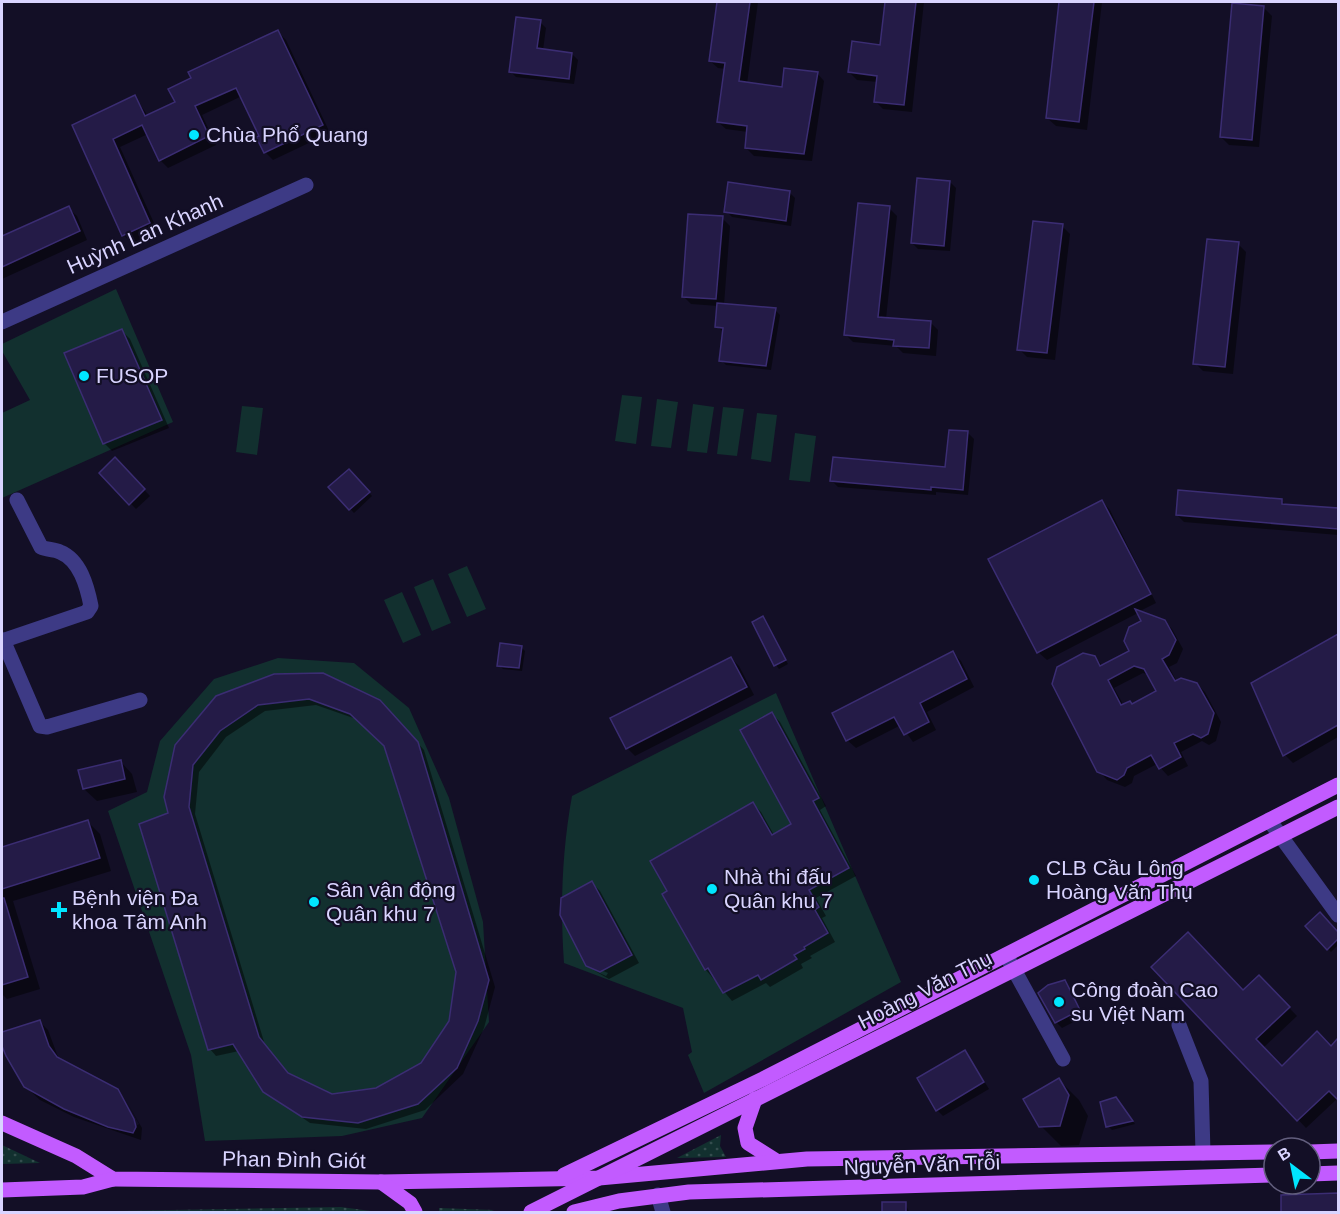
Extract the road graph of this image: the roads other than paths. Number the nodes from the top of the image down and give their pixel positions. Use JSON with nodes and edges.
{"nodes":[{"id":1,"x":306,"y":185,"type":"dead end"},
{"id":2,"x":2,"y":322,"type":"edge"},
{"id":3,"x":16,"y":500,"type":"dead end"},
{"id":4,"x":2,"y":640,"type":"edge"},
{"id":5,"x":140,"y":700,"type":"dead end"},
{"id":6,"x":1338,"y":785,"type":"edge"},
{"id":7,"x":1338,"y":807,"type":"edge"},
{"id":8,"x":1269,"y":820,"type":"junction"},
{"id":9,"x":1280,"y":837,"type":"junction"},
{"id":10,"x":1338,"y":915,"type":"edge"},
{"id":11,"x":1010,"y":962,"type":"junction"},
{"id":12,"x":1179,"y":1025,"type":"dead end"},
{"id":13,"x":1063,"y":1059,"type":"dead end"},
{"id":14,"x":755,"y":1099,"type":"junction"},
{"id":15,"x":2,"y":1122,"type":"edge"},
{"id":16,"x":1338,"y":1151,"type":"edge"},
{"id":17,"x":1262,"y":1152,"type":"edge"},
{"id":18,"x":1322,"y":1152,"type":"edge"},
{"id":19,"x":1203,"y":1153,"type":"junction"},
{"id":20,"x":980,"y":1157,"type":"junction"},
{"id":21,"x":775,"y":1160,"type":"junction"},
{"id":22,"x":1338,"y":1173,"type":"edge"},
{"id":23,"x":1322,"y":1174,"type":"edge"},
{"id":24,"x":1262,"y":1175,"type":"edge"},
{"id":25,"x":558,"y":1178,"type":"junction"},
{"id":26,"x":599,"y":1178,"type":"junction"},
{"id":27,"x":113,"y":1179,"type":"junction"},
{"id":28,"x":381,"y":1182,"type":"junction"},
{"id":29,"x":979,"y":1184,"type":"junction"},
{"id":30,"x":2,"y":1190,"type":"edge"},
{"id":31,"x":658,"y":1195,"type":"junction"},
{"id":32,"x":415,"y":1212,"type":"edge"},
{"id":33,"x":531,"y":1212,"type":"edge"},
{"id":34,"x":573,"y":1212,"type":"edge"},
{"id":35,"x":663,"y":1212,"type":"edge"}],
"edges":[{"from":1,"to":2,"type":"street","name":"Huỳnh Lan Khanh"},
{"from":3,"to":4,"type":"street"},
{"from":4,"to":5,"type":"street"},
{"from":6,"to":8,"type":"main road","name":"Hoàng Văn Thụ"},
{"from":7,"to":9,"type":"main road","name":"Hoàng Văn Thụ"},
{"from":8,"to":9,"type":"street"},
{"from":8,"to":11,"type":"main road","name":"Hoàng Văn Thụ"},
{"from":9,"to":10,"type":"street"},
{"from":9,"to":11,"type":"main road","name":"Hoàng Văn Thụ"},
{"from":11,"to":13,"type":"street"},
{"from":11,"to":14,"type":"main road","name":"Hoàng Văn Thụ"},
{"from":11,"to":25,"type":"main road","name":"Hoàng Văn Thụ"},
{"from":12,"to":19,"type":"street"},
{"from":14,"to":21,"type":"main road"},
{"from":14,"to":26,"type":"main road","name":"Hoàng Văn Thụ"},
{"from":15,"to":27,"type":"main road"},
{"from":16,"to":18,"type":"main road"},
{"from":17,"to":19,"type":"main road","name":"Nguyễn Văn Trỗi"},
{"from":19,"to":20,"type":"main road","name":"Nguyễn Văn Trỗi"},
{"from":20,"to":21,"type":"main road","name":"Nguyễn Văn Trỗi"},
{"from":20,"to":29,"type":"main road"},
{"from":21,"to":26,"type":"main road","name":"Nguyễn Văn Trỗi"},
{"from":22,"to":23,"type":"main road"},
{"from":24,"to":29,"type":"main road","name":"Nguyễn Văn Trỗi"},
{"from":25,"to":26,"type":"main road","name":"Phan Đình Giót"},
{"from":25,"to":28,"type":"main road","name":"Phan Đình Giót"},
{"from":26,"to":33,"type":"main road","name":"Hoàng Văn Thụ"},
{"from":27,"to":28,"type":"main road","name":"Phan Đình Giót"},
{"from":27,"to":30,"type":"main road","name":"Phan Đình Giót"},
{"from":28,"to":32,"type":"main road"},
{"from":29,"to":31,"type":"main road","name":"Nguyễn Văn Trỗi"},
{"from":31,"to":34,"type":"main road","name":"Nguyễn Văn Trỗi"},
{"from":31,"to":35,"type":"street"}]}
